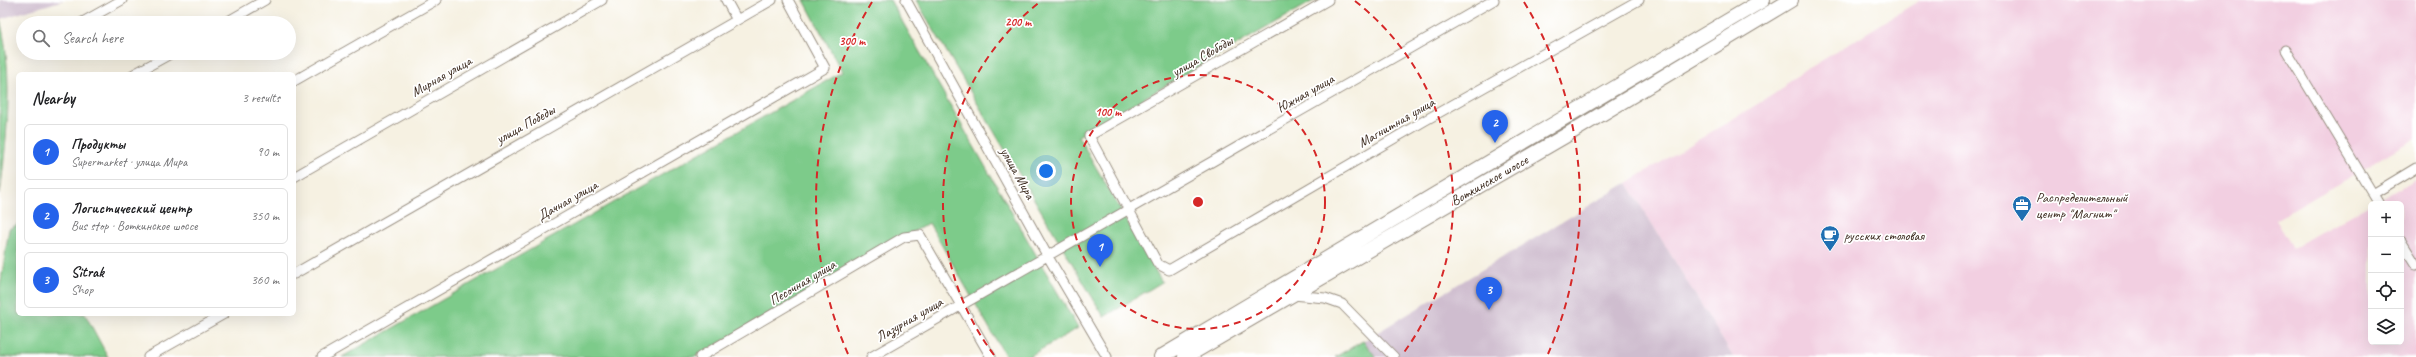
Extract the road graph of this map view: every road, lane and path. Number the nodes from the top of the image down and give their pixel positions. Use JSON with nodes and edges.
{"nodes":[{"id":1,"x":122,"y":0,"type":"edge"},
{"id":2,"x":265,"y":0,"type":"edge"},
{"id":3,"x":436,"y":0,"type":"edge"},
{"id":4,"x":602,"y":0,"type":"edge"},
{"id":5,"x":726,"y":0,"type":"edge"},
{"id":6,"x":772,"y":0,"type":"edge"},
{"id":7,"x":788,"y":0,"type":"edge"},
{"id":8,"x":906,"y":0,"type":"edge"},
{"id":9,"x":1328,"y":0,"type":"edge"},
{"id":10,"x":1494,"y":0,"type":"edge"},
{"id":11,"x":1639,"y":0,"type":"edge"},
{"id":12,"x":1763,"y":0,"type":"edge"},
{"id":13,"x":1791,"y":0,"type":"edge"},
{"id":14,"x":94,"y":16,"type":"edge"},
{"id":15,"x":237,"y":16,"type":"edge"},
{"id":16,"x":737,"y":20,"type":"junction"},
{"id":17,"x":2286,"y":50,"type":"dead end"},
{"id":18,"x":159,"y":60,"type":"edge"},
{"id":19,"x":138,"y":72,"type":"edge"},
{"id":20,"x":296,"y":80,"type":"edge"},
{"id":21,"x":2416,"y":168,"type":"edge"},
{"id":22,"x":296,"y":176,"type":"edge"},
{"id":23,"x":2373,"y":194,"type":"junction"},
{"id":24,"x":2377,"y":201,"type":"edge"},
{"id":25,"x":1129,"y":209,"type":"junction"},
{"id":26,"x":2404,"y":246,"type":"edge"},
{"id":27,"x":1047,"y":255,"type":"junction"},
{"id":28,"x":2416,"y":266,"type":"edge"},
{"id":29,"x":296,"y":273,"type":"edge"},
{"id":30,"x":1290,"y":295,"type":"junction"},
{"id":31,"x":960,"y":306,"type":"junction"},
{"id":32,"x":220,"y":316,"type":"edge"},
{"id":33,"x":148,"y":357,"type":"edge"},
{"id":34,"x":322,"y":357,"type":"edge"},
{"id":35,"x":700,"y":357,"type":"edge"},
{"id":36,"x":871,"y":357,"type":"edge"},
{"id":37,"x":991,"y":357,"type":"edge"},
{"id":38,"x":1107,"y":357,"type":"edge"},
{"id":39,"x":1161,"y":357,"type":"edge"},
{"id":40,"x":1186,"y":357,"type":"edge"},
{"id":41,"x":1394,"y":357,"type":"edge"}],
"edges":[{"from":1,"to":14,"type":"street"},
{"from":2,"to":15,"type":"street"},
{"from":3,"to":20,"type":"street"},
{"from":4,"to":22,"type":"street","name":"Мирная улица"},
{"from":5,"to":16,"type":"street"},
{"from":6,"to":16,"type":"street","name":"улица Победы"},
{"from":7,"to":34,"type":"street","name":"Дачная улица"},
{"from":8,"to":27,"type":"street","name":"улица Мира"},
{"from":9,"to":25,"type":"street","name":"улица Свободы"},
{"from":10,"to":25,"type":"street","name":"Южная улица"},
{"from":11,"to":25,"type":"street","name":"Магнитная улица"},
{"from":12,"to":39,"type":"main road","name":"Воткинское шоссе"},
{"from":13,"to":30,"type":"main road","name":"Воткинское шоссе"},
{"from":16,"to":29,"type":"street","name":"улица Победы"},
{"from":17,"to":23,"type":"street"},
{"from":18,"to":19,"type":"street"},
{"from":21,"to":23,"type":"street"},
{"from":23,"to":24,"type":"street"},
{"from":25,"to":27,"type":"street","name":"Южная улица"},
{"from":26,"to":28,"type":"street"},
{"from":27,"to":31,"type":"street","name":"Лазурная улица"},
{"from":27,"to":38,"type":"street","name":"улица Мира"},
{"from":30,"to":40,"type":"main road","name":"Воткинское шоссе"},
{"from":30,"to":41,"type":"street"},
{"from":31,"to":35,"type":"street","name":"Песочная улица"},
{"from":31,"to":36,"type":"street","name":"Лазурная улица"},
{"from":31,"to":37,"type":"street"},
{"from":32,"to":33,"type":"street"}]}
